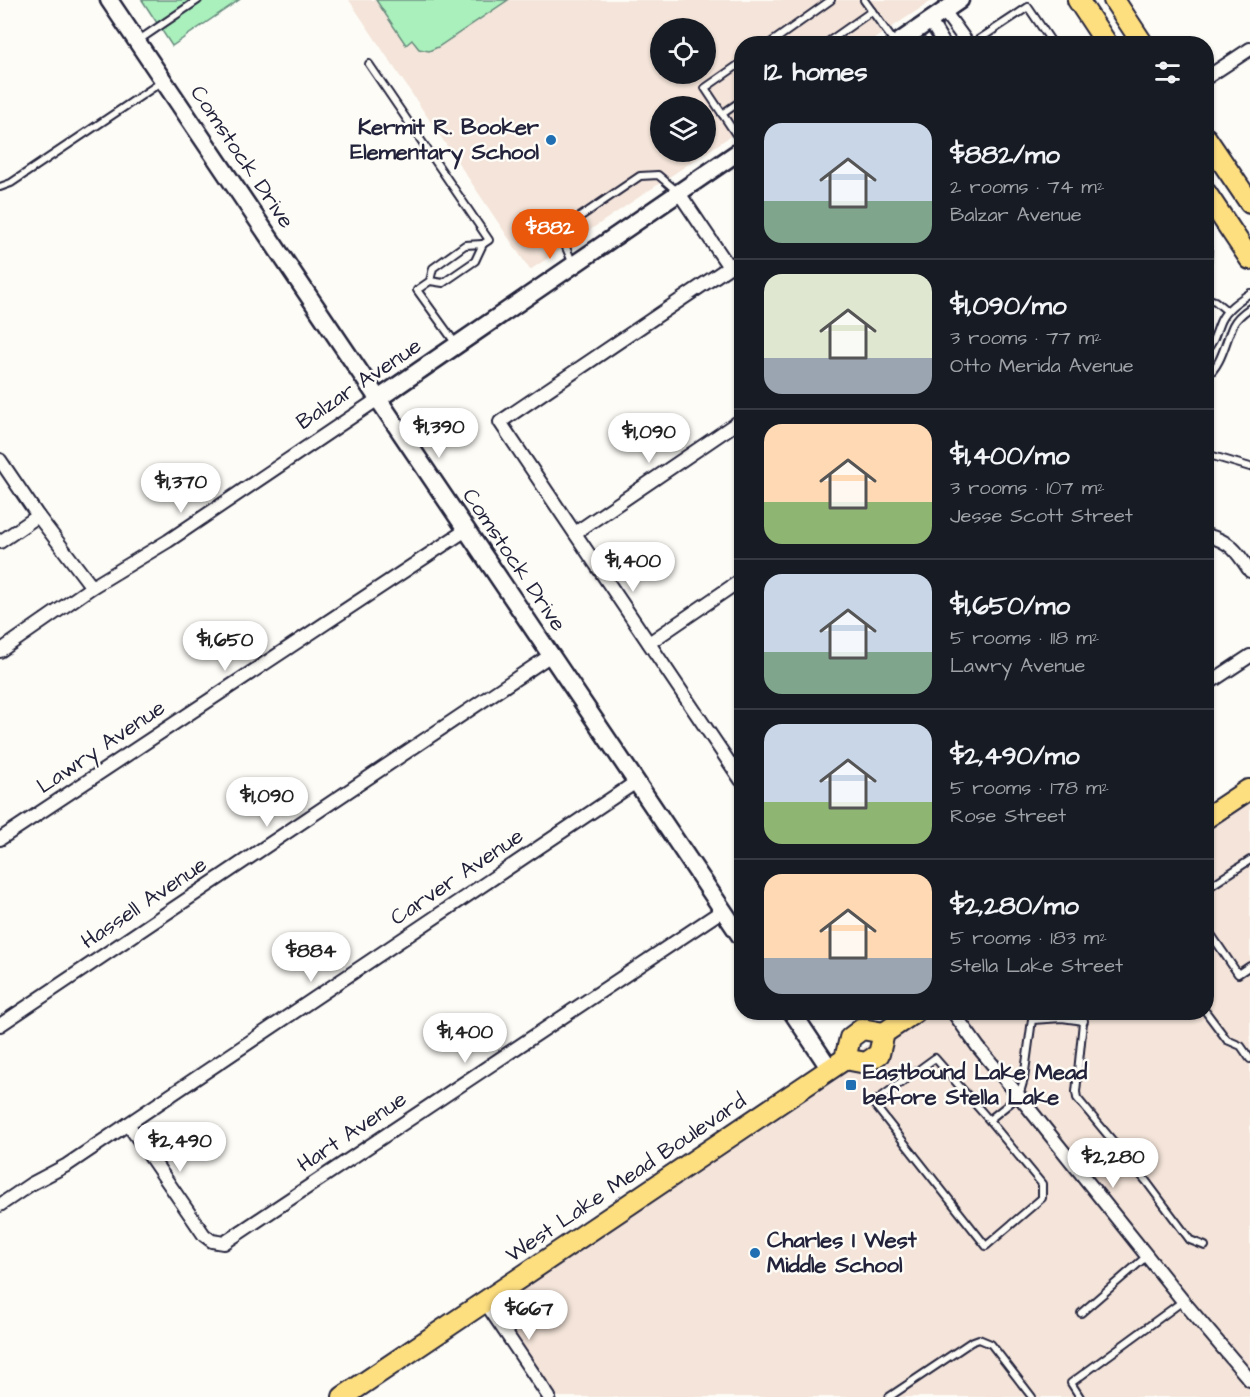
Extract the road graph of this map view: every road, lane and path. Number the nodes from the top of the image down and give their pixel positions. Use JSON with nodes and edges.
{"nodes":[{"id":1,"x":108,"y":0,"type":"edge"},
{"id":2,"x":198,"y":0,"type":"edge"},
{"id":3,"x":831,"y":0,"type":"edge"},
{"id":4,"x":864,"y":0,"type":"edge"},
{"id":5,"x":960,"y":0,"type":"edge"},
{"id":6,"x":1078,"y":0,"type":"edge"},
{"id":7,"x":1113,"y":0,"type":"edge"},
{"id":8,"x":872,"y":11,"type":"junction"},
{"id":9,"x":944,"y":11,"type":"junction"},
{"id":10,"x":930,"y":21,"type":"junction"},
{"id":11,"x":780,"y":36,"type":"edge"},
{"id":12,"x":836,"y":36,"type":"edge"},
{"id":13,"x":890,"y":36,"type":"edge"},
{"id":14,"x":908,"y":36,"type":"edge"},
{"id":15,"x":939,"y":36,"type":"edge"},
{"id":16,"x":964,"y":36,"type":"edge"},
{"id":17,"x":983,"y":36,"type":"edge"},
{"id":18,"x":1048,"y":36,"type":"edge"},
{"id":19,"x":1102,"y":36,"type":"edge"},
{"id":20,"x":1138,"y":36,"type":"edge"},
{"id":21,"x":137,"y":42,"type":"junction"},
{"id":22,"x":1250,"y":49,"type":"edge"},
{"id":23,"x":369,"y":64,"type":"dead end"},
{"id":24,"x":734,"y":68,"type":"edge"},
{"id":25,"x":1214,"y":73,"type":"edge"},
{"id":26,"x":163,"y":81,"type":"junction"},
{"id":27,"x":734,"y":106,"type":"edge"},
{"id":28,"x":722,"y":114,"type":"junction"},
{"id":29,"x":734,"y":132,"type":"edge"},
{"id":30,"x":1214,"y":150,"type":"edge"},
{"id":31,"x":734,"y":155,"type":"edge"},
{"id":32,"x":0,"y":187,"type":"edge"},
{"id":33,"x":679,"y":193,"type":"junction"},
{"id":34,"x":1250,"y":203,"type":"edge"},
{"id":35,"x":1214,"y":205,"type":"edge"},
{"id":36,"x":483,"y":244,"type":"junction"},
{"id":37,"x":1250,"y":259,"type":"edge"},
{"id":38,"x":734,"y":264,"type":"edge"},
{"id":39,"x":573,"y":265,"type":"junction"},
{"id":40,"x":729,"y":267,"type":"junction"},
{"id":41,"x":430,"y":281,"type":"junction"},
{"id":42,"x":1250,"y":293,"type":"edge"},
{"id":43,"x":1214,"y":301,"type":"edge"},
{"id":44,"x":1250,"y":308,"type":"edge"},
{"id":45,"x":1227,"y":311,"type":"junction"},
{"id":46,"x":1214,"y":339,"type":"edge"},
{"id":47,"x":457,"y":345,"type":"junction"},
{"id":48,"x":1214,"y":368,"type":"edge"},
{"id":49,"x":378,"y":399,"type":"junction"},
{"id":50,"x":734,"y":425,"type":"edge"},
{"id":51,"x":1214,"y":456,"type":"edge"},
{"id":52,"x":0,"y":460,"type":"edge"},
{"id":53,"x":1250,"y":467,"type":"edge"},
{"id":54,"x":38,"y":516,"type":"junction"},
{"id":55,"x":466,"y":530,"type":"junction"},
{"id":56,"x":575,"y":533,"type":"junction"},
{"id":57,"x":1214,"y":537,"type":"edge"},
{"id":58,"x":0,"y":542,"type":"edge"},
{"id":59,"x":1250,"y":571,"type":"edge"},
{"id":60,"x":734,"y":585,"type":"edge"},
{"id":61,"x":92,"y":587,"type":"junction"},
{"id":62,"x":649,"y":643,"type":"junction"},
{"id":63,"x":0,"y":651,"type":"edge"},
{"id":64,"x":551,"y":655,"type":"junction"},
{"id":65,"x":1250,"y":656,"type":"edge"},
{"id":66,"x":1214,"y":680,"type":"edge"},
{"id":67,"x":734,"y":770,"type":"edge"},
{"id":68,"x":636,"y":782,"type":"junction"},
{"id":69,"x":1249,"y":789,"type":"edge"},
{"id":70,"x":1214,"y":813,"type":"edge"},
{"id":71,"x":0,"y":839,"type":"edge"},
{"id":72,"x":1250,"y":860,"type":"edge"},
{"id":73,"x":1214,"y":885,"type":"edge"},
{"id":74,"x":723,"y":910,"type":"junction"},
{"id":75,"x":734,"y":926,"type":"edge"},
{"id":76,"x":1214,"y":939,"type":"edge"},
{"id":77,"x":1250,"y":966,"type":"edge"},
{"id":78,"x":799,"y":1020,"type":"edge"},
{"id":79,"x":903,"y":1020,"type":"edge"},
{"id":80,"x":959,"y":1020,"type":"edge"},
{"id":81,"x":1032,"y":1020,"type":"edge"},
{"id":82,"x":1077,"y":1020,"type":"edge"},
{"id":83,"x":1212,"y":1020,"type":"edge"},
{"id":84,"x":1084,"y":1021,"type":"joint"},
{"id":85,"x":0,"y":1025,"type":"edge"},
{"id":86,"x":884,"y":1033,"type":"junction"},
{"id":87,"x":1250,"y":1059,"type":"edge"},
{"id":88,"x":838,"y":1064,"type":"junction"},
{"id":89,"x":1019,"y":1096,"type":"junction"},
{"id":90,"x":989,"y":1120,"type":"junction"},
{"id":91,"x":128,"y":1124,"type":"junction"},
{"id":92,"x":0,"y":1205,"type":"edge"},
{"id":93,"x":1205,"y":1246,"type":"dead end"},
{"id":94,"x":1148,"y":1256,"type":"junction"},
{"id":95,"x":1183,"y":1300,"type":"junction"},
{"id":96,"x":485,"y":1302,"type":"junction"},
{"id":97,"x":1081,"y":1313,"type":"dead end"},
{"id":98,"x":1250,"y":1380,"type":"edge"},
{"id":99,"x":343,"y":1397,"type":"edge"},
{"id":100,"x":549,"y":1397,"type":"edge"},
{"id":101,"x":889,"y":1397,"type":"edge"},
{"id":102,"x":1032,"y":1397,"type":"edge"},
{"id":103,"x":1080,"y":1397,"type":"edge"}],
"edges":[{"from":1,"to":21,"type":"street","name":"Comstock Drive"},
{"from":2,"to":21,"type":"lane"},
{"from":3,"to":11,"type":"lane"},
{"from":4,"to":8,"type":"lane"},
{"from":5,"to":9,"type":"street"},
{"from":6,"to":19,"type":"main road"},
{"from":7,"to":20,"type":"main road"},
{"from":8,"to":12,"type":"lane"},
{"from":8,"to":13,"type":"lane"},
{"from":9,"to":10,"type":"street"},
{"from":9,"to":16,"type":"street"},
{"from":10,"to":14,"type":"street"},
{"from":10,"to":15,"type":"street"},
{"from":17,"to":18,"type":"lane"},
{"from":21,"to":26,"type":"street","name":"Comstock Drive"},
{"from":22,"to":25,"type":"street"},
{"from":23,"to":36,"type":"lane"},
{"from":24,"to":28,"type":"lane"},
{"from":26,"to":32,"type":"lane"},
{"from":26,"to":49,"type":"street","name":"Comstock Drive"},
{"from":27,"to":28,"type":"lane"},
{"from":28,"to":29,"type":"lane"},
{"from":30,"to":34,"type":"main road"},
{"from":31,"to":33,"type":"street","name":"Balzar Avenue"},
{"from":33,"to":39,"type":"street","name":"Balzar Avenue"},
{"from":33,"to":39,"type":"lane"},
{"from":33,"to":40,"type":"street"},
{"from":35,"to":37,"type":"main road"},
{"from":36,"to":41,"type":"lane"},
{"from":36,"to":41,"type":"lane"},
{"from":38,"to":40,"type":"street"},
{"from":39,"to":47,"type":"street","name":"Balzar Avenue"},
{"from":40,"to":56,"type":"street"},
{"from":41,"to":47,"type":"lane"},
{"from":42,"to":45,"type":"lane"},
{"from":43,"to":45,"type":"lane"},
{"from":44,"to":48,"type":"lane"},
{"from":45,"to":46,"type":"lane"},
{"from":47,"to":49,"type":"street","name":"Balzar Avenue"},
{"from":49,"to":55,"type":"street","name":"Comstock Drive"},
{"from":49,"to":61,"type":"street","name":"Balzar Avenue"},
{"from":50,"to":56,"type":"street"},
{"from":51,"to":53,"type":"lane"},
{"from":52,"to":54,"type":"street"},
{"from":54,"to":58,"type":"street"},
{"from":54,"to":61,"type":"street"},
{"from":55,"to":64,"type":"street","name":"Comstock Drive"},
{"from":55,"to":71,"type":"street","name":"Lawry Avenue"},
{"from":56,"to":62,"type":"street"},
{"from":57,"to":59,"type":"street"},
{"from":60,"to":62,"type":"street"},
{"from":61,"to":63,"type":"street","name":"Balzar Avenue"},
{"from":62,"to":67,"type":"street"},
{"from":64,"to":68,"type":"street","name":"Comstock Drive"},
{"from":64,"to":85,"type":"street","name":"Hassell Avenue"},
{"from":65,"to":66,"type":"street"},
{"from":68,"to":74,"type":"street","name":"Comstock Drive"},
{"from":68,"to":91,"type":"street","name":"Carver Avenue"},
{"from":69,"to":70,"type":"main road"},
{"from":72,"to":73,"type":"lane"},
{"from":74,"to":75,"type":"street","name":"Comstock Drive"},
{"from":74,"to":91,"type":"street","name":"Hart Avenue"},
{"from":76,"to":77,"type":"lane"},
{"from":78,"to":88,"type":"street"},
{"from":79,"to":86,"type":"main road"},
{"from":80,"to":89,"type":"street"},
{"from":81,"to":89,"type":"lane"},
{"from":82,"to":84,"type":"lane"},
{"from":83,"to":87,"type":"lane"},
{"from":84,"to":93,"type":"lane"},
{"from":86,"to":88,"type":"main road"},
{"from":86,"to":88,"type":"main road"},
{"from":88,"to":96,"type":"main road","name":"West Lake Mead Boulevard"},
{"from":89,"to":90,"type":"lane"},
{"from":89,"to":94,"type":"street"},
{"from":90,"to":90,"type":"lane"},
{"from":91,"to":92,"type":"street","name":"Carver Avenue"},
{"from":94,"to":95,"type":"street"},
{"from":94,"to":97,"type":"lane"},
{"from":95,"to":98,"type":"street"},
{"from":95,"to":103,"type":"lane"},
{"from":96,"to":99,"type":"main road","name":"West Lake Mead Boulevard"},
{"from":96,"to":100,"type":"street"},
{"from":101,"to":102,"type":"lane"}]}
